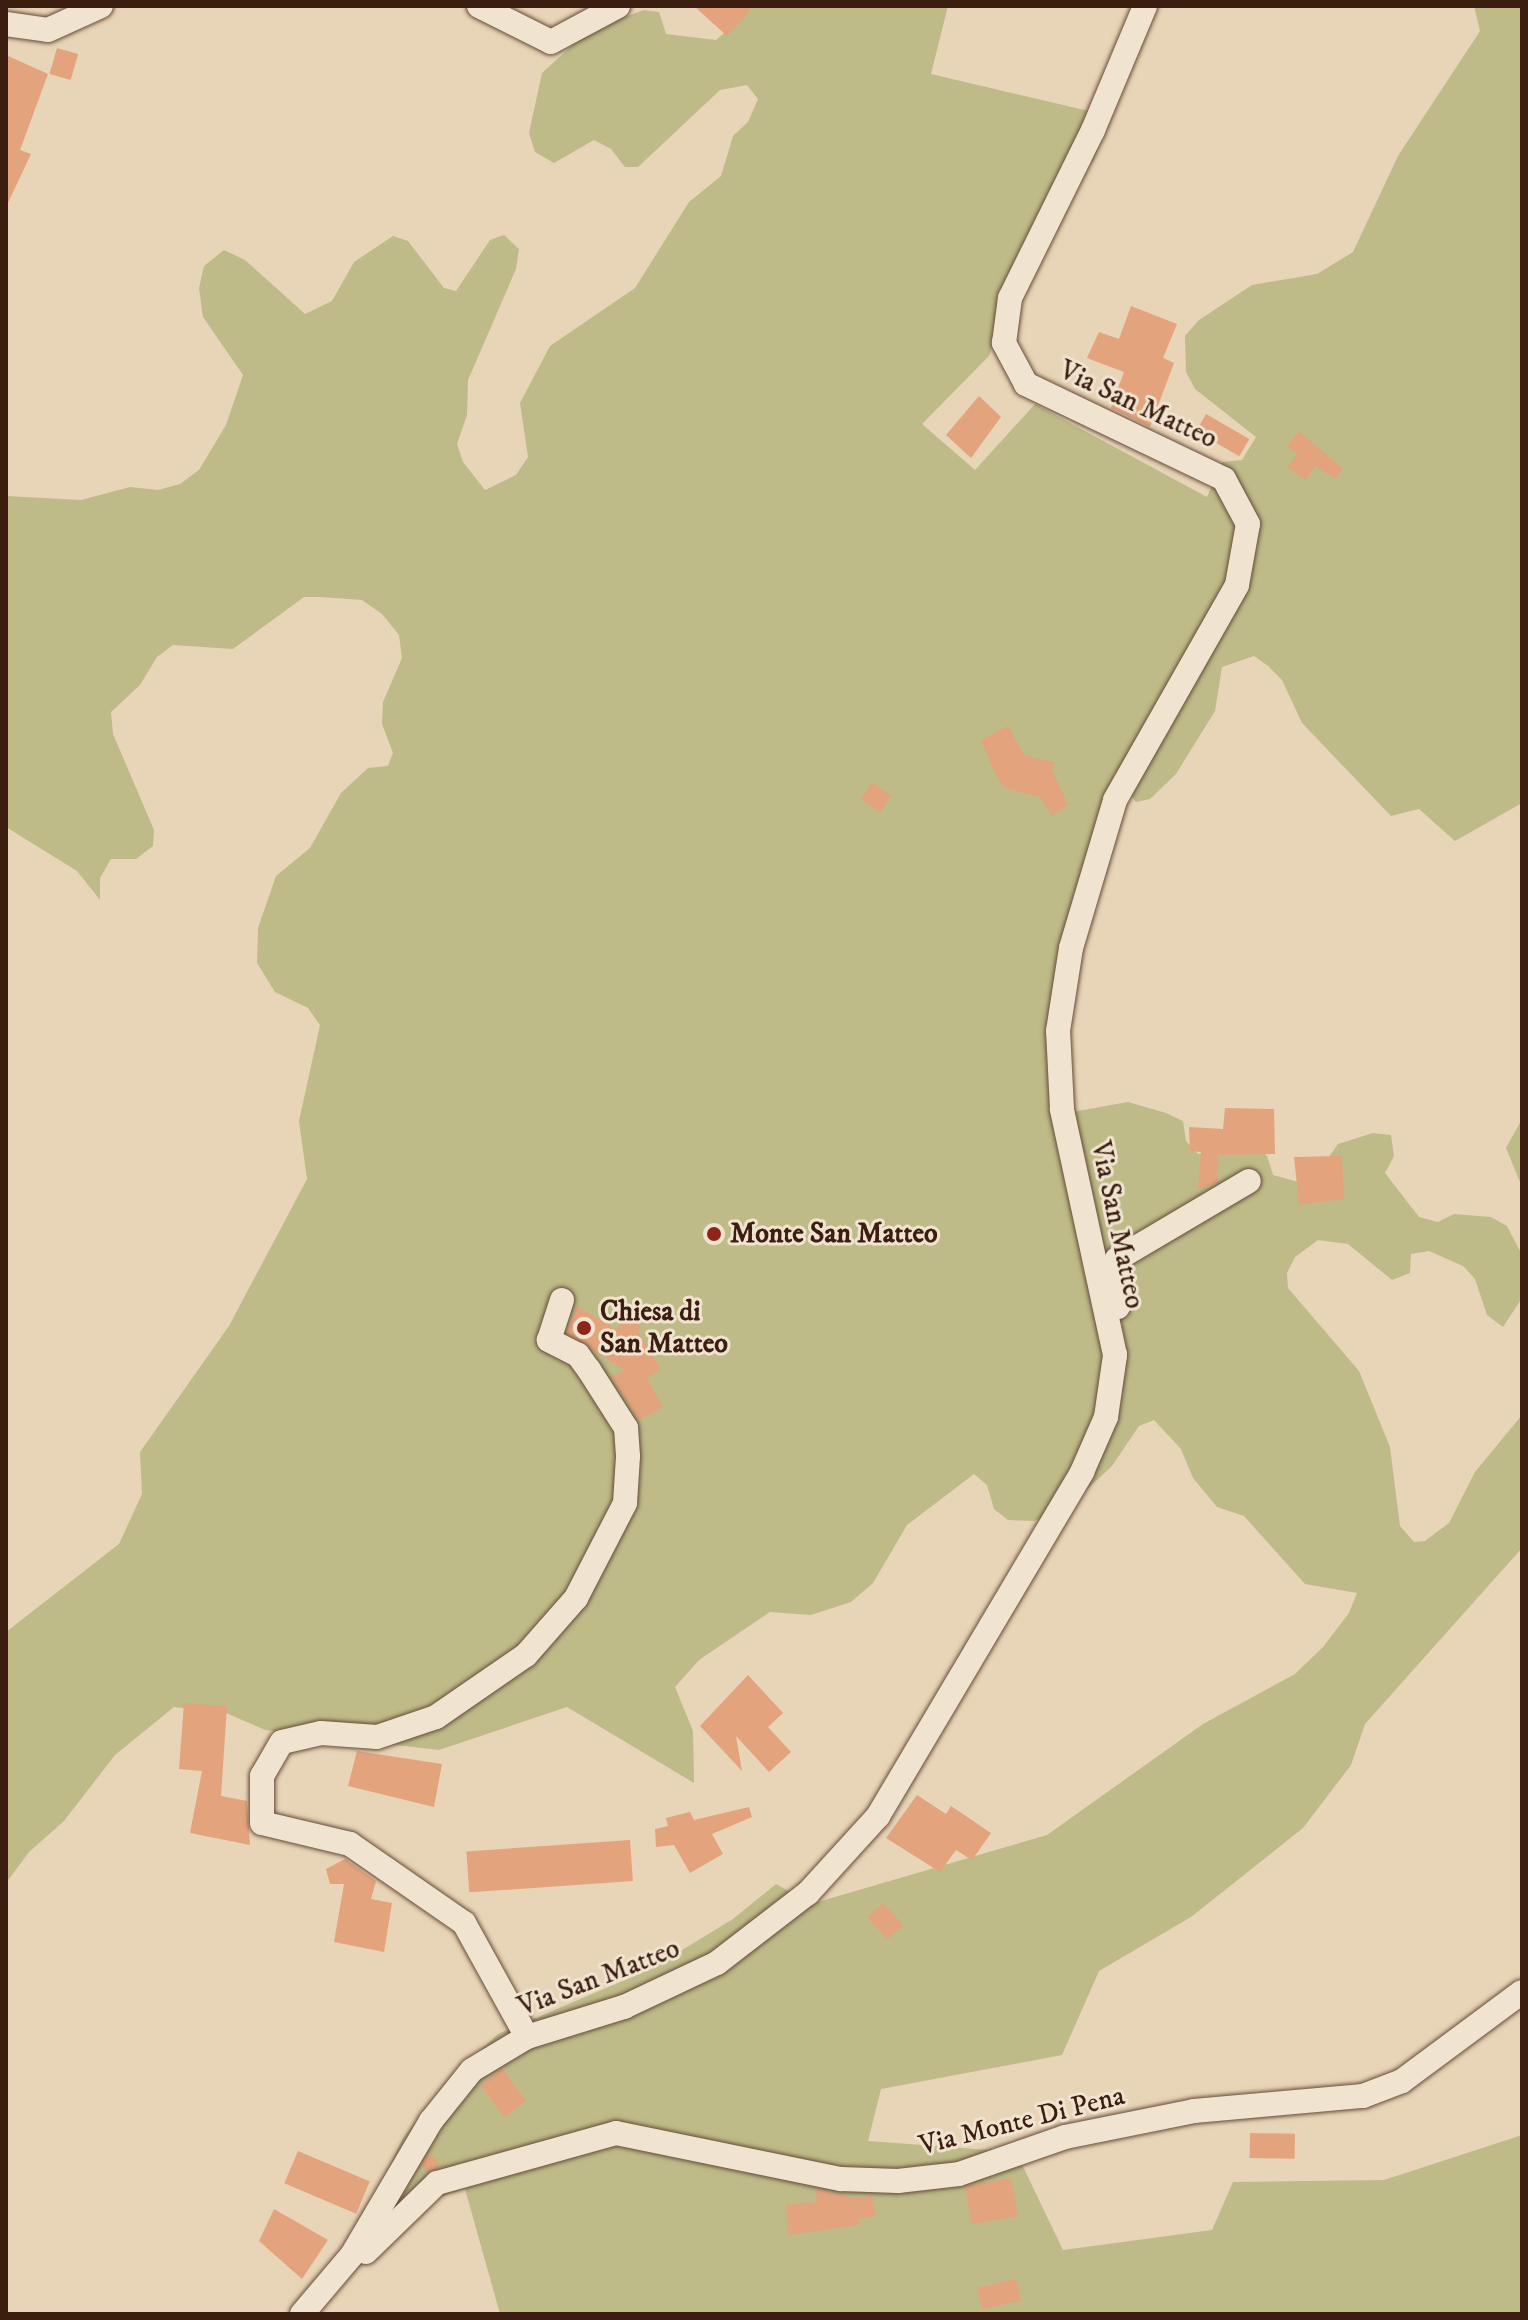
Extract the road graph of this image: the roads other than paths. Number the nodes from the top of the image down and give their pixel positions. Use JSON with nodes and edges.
{"nodes":[{"id":1,"x":101,"y":6,"type":"edge"},
{"id":2,"x":479,"y":6,"type":"edge"},
{"id":3,"x":618,"y":6,"type":"edge"},
{"id":4,"x":1145,"y":6,"type":"edge"},
{"id":5,"x":6,"y":24,"type":"edge"},
{"id":6,"x":1249,"y":1181,"type":"dead end"},
{"id":7,"x":562,"y":1300,"type":"dead end"},
{"id":8,"x":1115,"y":1355,"type":"junction"},
{"id":9,"x":1522,"y":1992,"type":"edge"},
{"id":10,"x":527,"y":2037,"type":"junction"},
{"id":11,"x":352,"y":2255,"type":"junction"},
{"id":12,"x":302,"y":2314,"type":"edge"}],
"edges":[{"from":1,"to":5,"type":"street"},
{"from":2,"to":3,"type":"street"},
{"from":4,"to":8,"type":"street","name":"Via San Matteo"},
{"from":6,"to":8,"type":"street"},
{"from":7,"to":10,"type":"street"},
{"from":8,"to":10,"type":"street","name":"Via San Matteo"},
{"from":9,"to":11,"type":"street","name":"Via Monte Di Pena"},
{"from":10,"to":11,"type":"street","name":"Via San Matteo"},
{"from":11,"to":12,"type":"street","name":"Via San Matteo"}]}
